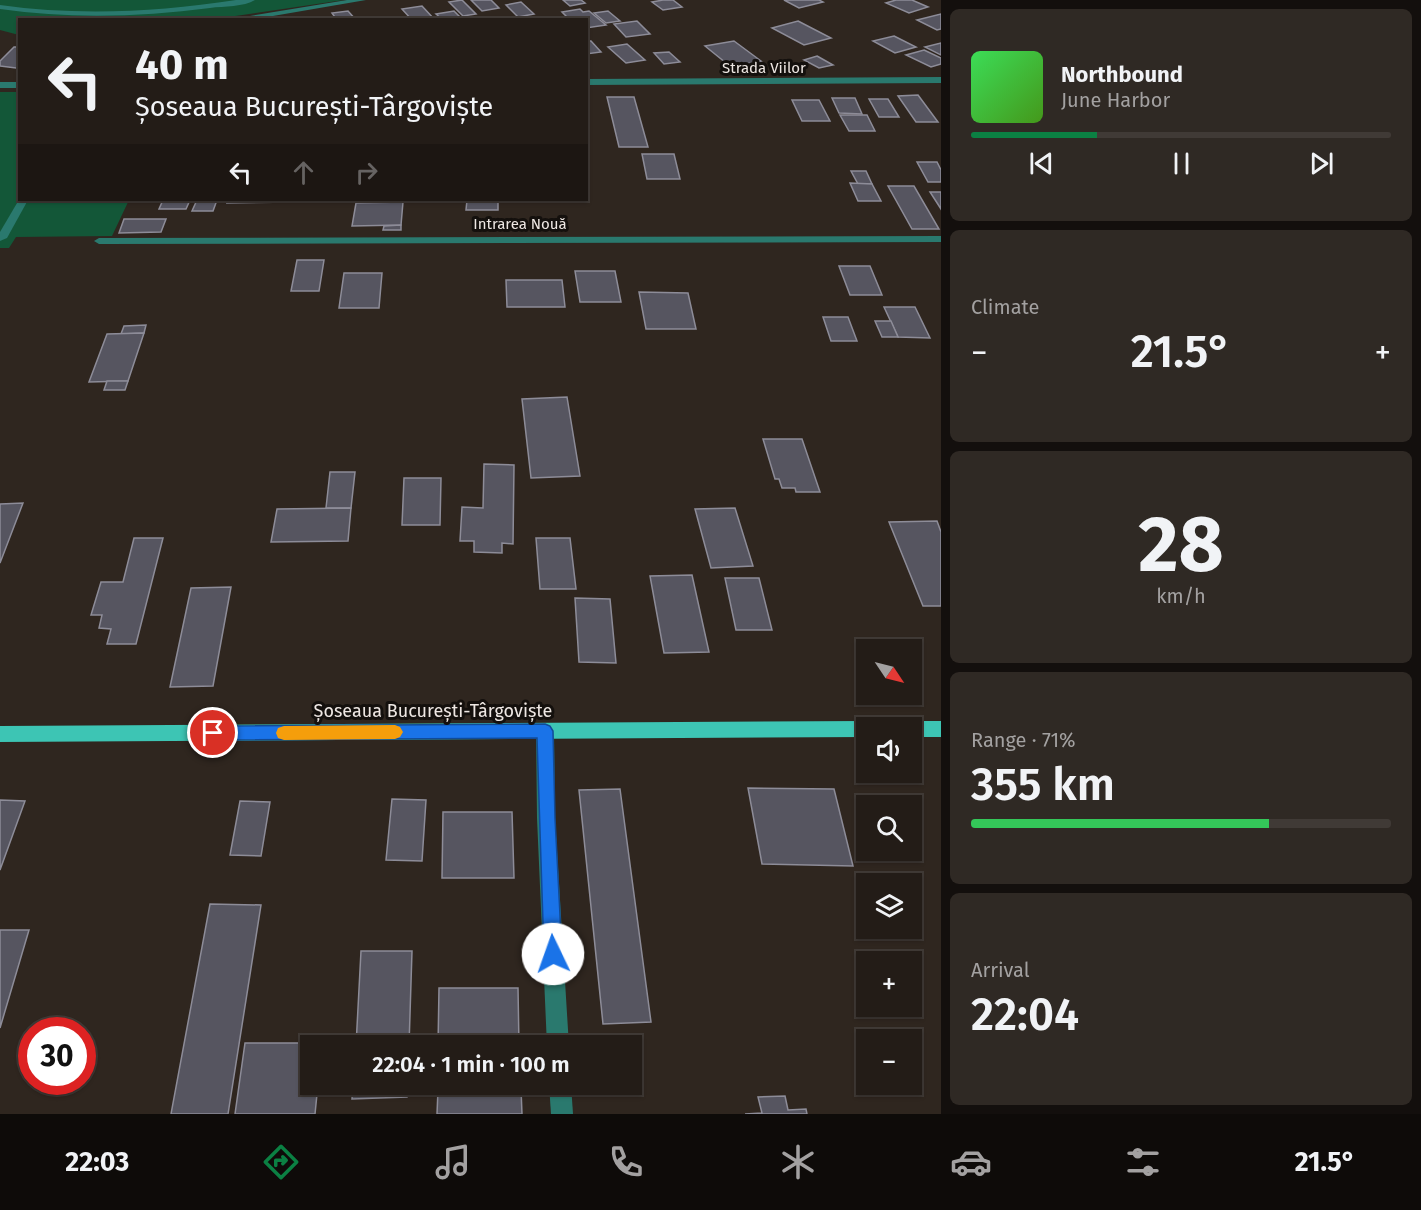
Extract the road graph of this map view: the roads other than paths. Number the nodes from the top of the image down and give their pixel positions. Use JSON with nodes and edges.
{"nodes":[{"id":1,"x":251,"y":0,"type":"edge"},
{"id":2,"x":362,"y":0,"type":"edge"},
{"id":3,"x":0,"y":7,"type":"edge"},
{"id":4,"x":243,"y":18,"type":"edge"},
{"id":5,"x":941,"y":80,"type":"edge"},
{"id":6,"x":588,"y":82,"type":"edge"},
{"id":7,"x":0,"y":85,"type":"edge"},
{"id":8,"x":18,"y":85,"type":"edge"},
{"id":9,"x":22,"y":201,"type":"edge"},
{"id":10,"x":0,"y":238,"type":"edge"},
{"id":11,"x":941,"y":239,"type":"edge"},
{"id":12,"x":99,"y":241,"type":"dead end"},
{"id":13,"x":856,"y":729,"type":"edge"},
{"id":14,"x":922,"y":729,"type":"edge"},
{"id":15,"x":941,"y":729,"type":"edge"},
{"id":16,"x":545,"y":731,"type":"junction"},
{"id":17,"x":0,"y":734,"type":"edge"},
{"id":18,"x":557,"y":1035,"type":"edge"},
{"id":19,"x":561,"y":1095,"type":"edge"},
{"id":20,"x":562,"y":1114,"type":"edge"}],
"edges":[{"from":1,"to":3,"type":"street"},
{"from":2,"to":4,"type":"street"},
{"from":5,"to":6,"type":"street","name":"Strada Viilor"},
{"from":7,"to":8,"type":"street"},
{"from":9,"to":10,"type":"street"},
{"from":11,"to":12,"type":"street","name":"Intrarea Nouă"},
{"from":13,"to":16,"type":"main road","name":"Șoseaua București-Târgoviște"},
{"from":14,"to":15,"type":"main road"},
{"from":16,"to":17,"type":"main road","name":"Șoseaua București-Târgoviște"},
{"from":16,"to":18,"type":"street"},
{"from":19,"to":20,"type":"street"}]}
